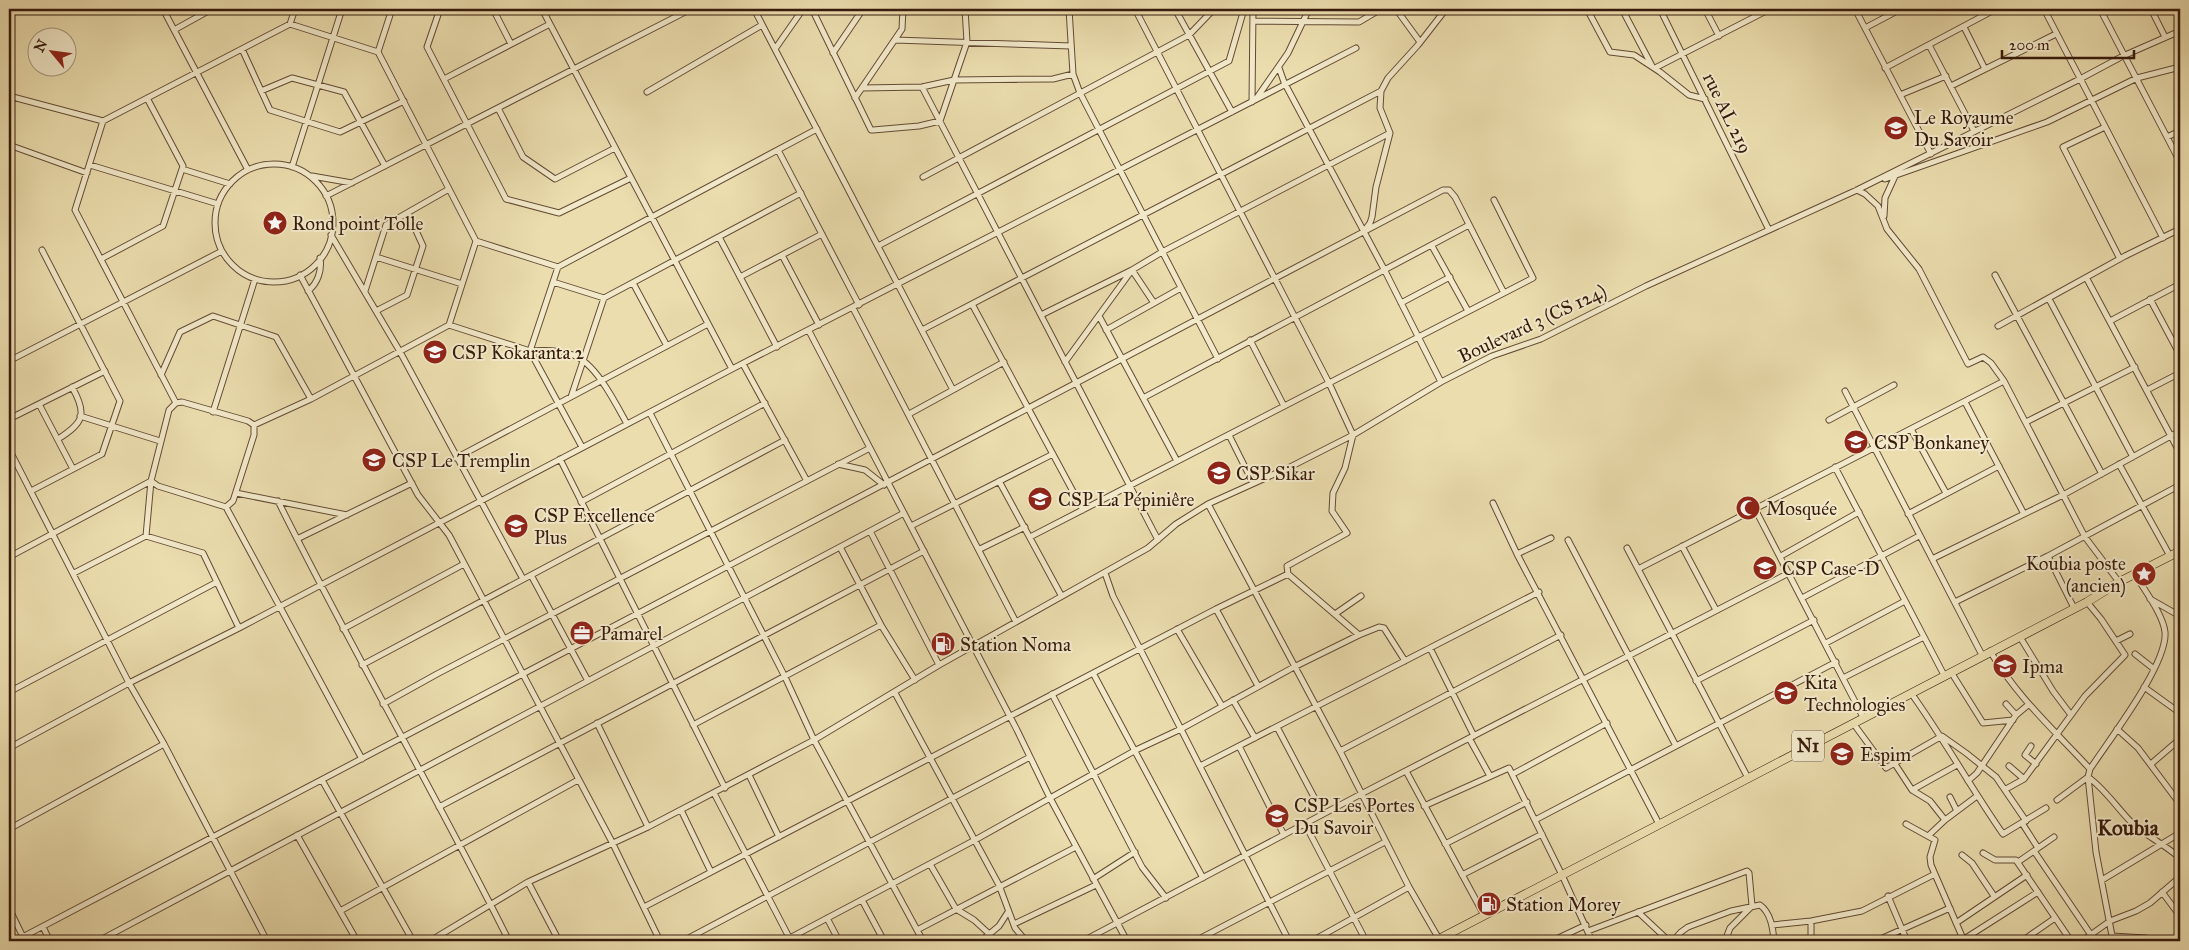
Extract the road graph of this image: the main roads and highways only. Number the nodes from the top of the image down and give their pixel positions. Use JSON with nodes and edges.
{"nodes":[{"id":1,"x":2180,"y":551,"type":"edge"},
{"id":2,"x":1451,"y":938,"type":"edge"},
{"id":3,"x":1437,"y":940,"type":"edge"}],
"edges":[{"from":1,"to":2,"type":"main road","number":"N1"},
{"from":2,"to":3,"type":"main road","number":"N1"}]}
